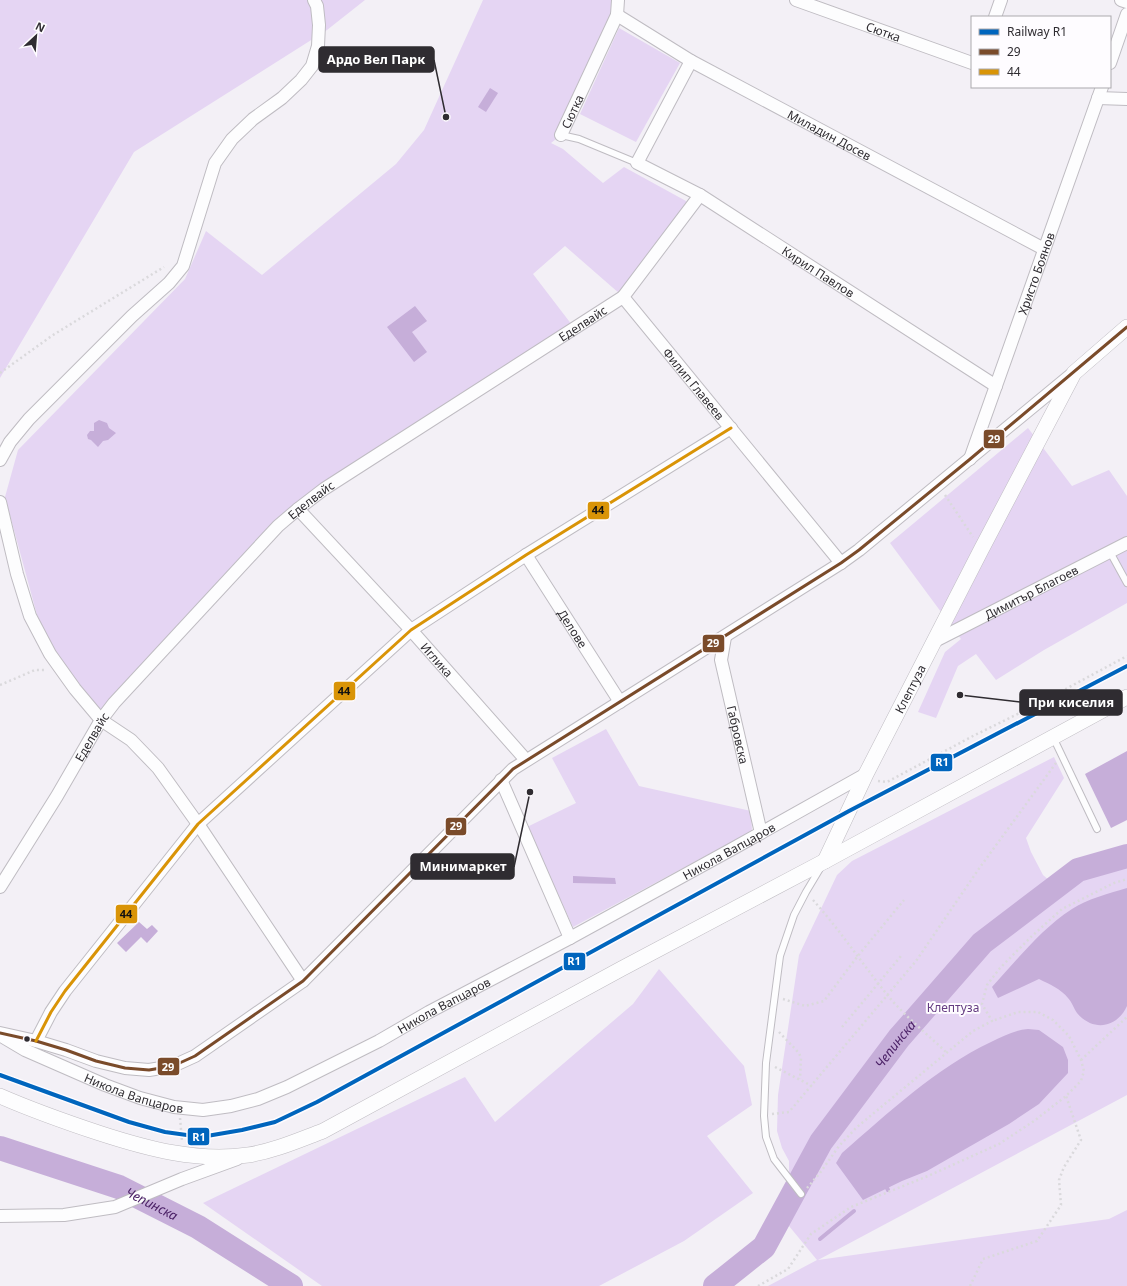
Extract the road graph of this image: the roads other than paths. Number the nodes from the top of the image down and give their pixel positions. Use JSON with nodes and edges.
{"nodes":[{"id":1,"x":314,"y":0,"type":"edge"},
{"id":2,"x":618,"y":0,"type":"edge"},
{"id":3,"x":796,"y":0,"type":"edge"},
{"id":4,"x":1001,"y":0,"type":"edge"},
{"id":5,"x":1121,"y":0,"type":"edge"},
{"id":6,"x":1127,"y":2,"type":"edge"},
{"id":7,"x":1127,"y":14,"type":"edge"},
{"id":8,"x":617,"y":15,"type":"junction"},
{"id":9,"x":995,"y":16,"type":"edge"},
{"id":10,"x":1111,"y":60,"type":"edge"},
{"id":11,"x":691,"y":61,"type":"junction"},
{"id":12,"x":971,"y":63,"type":"edge"},
{"id":13,"x":1100,"y":92,"type":"edge"},
{"id":14,"x":1127,"y":99,"type":"edge"},
{"id":15,"x":561,"y":135,"type":"joint"},
{"id":16,"x":636,"y":163,"type":"junction"},
{"id":17,"x":700,"y":195,"type":"junction"},
{"id":18,"x":1044,"y":249,"type":"junction"},
{"id":19,"x":623,"y":298,"type":"junction"},
{"id":20,"x":1127,"y":327,"type":"edge"},
{"id":21,"x":1074,"y":373,"type":"junction"},
{"id":22,"x":996,"y":386,"type":"junction"},
{"id":23,"x":731,"y":428,"type":"junction"},
{"id":24,"x":0,"y":460,"type":"edge"},
{"id":25,"x":970,"y":460,"type":"junction"},
{"id":26,"x":0,"y":502,"type":"edge"},
{"id":27,"x":298,"y":509,"type":"junction"},
{"id":28,"x":1127,"y":543,"type":"edge"},
{"id":29,"x":1110,"y":552,"type":"junction"},
{"id":30,"x":526,"y":555,"type":"junction"},
{"id":31,"x":842,"y":563,"type":"junction"},
{"id":32,"x":1127,"y":583,"type":"edge"},
{"id":33,"x":410,"y":630,"type":"junction"},
{"id":34,"x":725,"y":637,"type":"junction"},
{"id":35,"x":935,"y":641,"type":"junction"},
{"id":36,"x":1127,"y":697,"type":"edge"},
{"id":37,"x":620,"y":702,"type":"junction"},
{"id":38,"x":101,"y":720,"type":"junction"},
{"id":39,"x":1053,"y":737,"type":"junction"},
{"id":40,"x":526,"y":760,"type":"junction"},
{"id":41,"x":866,"y":774,"type":"junction"},
{"id":42,"x":501,"y":780,"type":"junction"},
{"id":43,"x":198,"y":824,"type":"junction"},
{"id":44,"x":1097,"y":829,"type":"dead end"},
{"id":45,"x":761,"y":833,"type":"junction"},
{"id":46,"x":825,"y":861,"type":"junction"},
{"id":47,"x":0,"y":887,"type":"edge"},
{"id":48,"x":570,"y":938,"type":"junction"},
{"id":49,"x":303,"y":981,"type":"junction"},
{"id":50,"x":0,"y":1034,"type":"edge"},
{"id":51,"x":36,"y":1041,"type":"junction"},
{"id":52,"x":0,"y":1096,"type":"edge"},
{"id":53,"x":248,"y":1155,"type":"junction"},
{"id":54,"x":800,"y":1193,"type":"road end"},
{"id":55,"x":0,"y":1216,"type":"edge"}],
"edges":[{"from":1,"to":24,"type":"street"},
{"from":2,"to":8,"type":"street","name":"Сютка"},
{"from":3,"to":12,"type":"street","name":"Сютка"},
{"from":4,"to":9,"type":"street"},
{"from":5,"to":6,"type":"street"},
{"from":7,"to":10,"type":"street"},
{"from":8,"to":11,"type":"street","name":"Миладин Досев"},
{"from":8,"to":15,"type":"street","name":"Сютка"},
{"from":11,"to":16,"type":"street"},
{"from":11,"to":18,"type":"street","name":"Миладин Досев"},
{"from":13,"to":14,"type":"street"},
{"from":13,"to":18,"type":"street","name":"Христо Боянов"},
{"from":15,"to":16,"type":"lane"},
{"from":16,"to":17,"type":"street","name":"Кирил Павлов"},
{"from":17,"to":19,"type":"street","name":"Еделвайс"},
{"from":17,"to":22,"type":"street","name":"Кирил Павлов"},
{"from":18,"to":22,"type":"street","name":"Христо Боянов"},
{"from":19,"to":23,"type":"street","name":"Филип Главеев"},
{"from":19,"to":27,"type":"street","name":"Еделвайс"},
{"from":20,"to":21,"type":"street"},
{"from":21,"to":25,"type":"street"},
{"from":21,"to":35,"type":"street","name":"Клептуза"},
{"from":22,"to":25,"type":"street","name":"Христо Боянов"},
{"from":23,"to":30,"type":"street"},
{"from":23,"to":31,"type":"street","name":"Филип Главеев"},
{"from":25,"to":31,"type":"street"},
{"from":26,"to":38,"type":"street"},
{"from":27,"to":33,"type":"street","name":"Иглика"},
{"from":27,"to":38,"type":"street","name":"Еделвайс"},
{"from":28,"to":29,"type":"street","name":"Димитър Благоев"},
{"from":29,"to":32,"type":"lane"},
{"from":29,"to":35,"type":"street","name":"Димитър Благоев"},
{"from":30,"to":33,"type":"street"},
{"from":30,"to":37,"type":"street","name":"Делове"},
{"from":31,"to":34,"type":"street"},
{"from":33,"to":40,"type":"street","name":"Иглика"},
{"from":33,"to":43,"type":"street"},
{"from":34,"to":37,"type":"street"},
{"from":34,"to":45,"type":"street","name":"Габровска"},
{"from":35,"to":41,"type":"street","name":"Клептуза"},
{"from":36,"to":39,"type":"street"},
{"from":37,"to":40,"type":"street"},
{"from":38,"to":43,"type":"street"},
{"from":38,"to":47,"type":"street","name":"Еделвайс"},
{"from":39,"to":44,"type":"lane"},
{"from":39,"to":46,"type":"street"},
{"from":40,"to":42,"type":"street"},
{"from":41,"to":45,"type":"street","name":"Никола Вапцаров"},
{"from":41,"to":46,"type":"street","name":"Клептуза"},
{"from":42,"to":48,"type":"street"},
{"from":42,"to":49,"type":"street"},
{"from":43,"to":49,"type":"street"},
{"from":43,"to":51,"type":"street"},
{"from":45,"to":48,"type":"street","name":"Никола Вапцаров"},
{"from":46,"to":53,"type":"street"},
{"from":46,"to":54,"type":"lane","name":"Клептуза"},
{"from":48,"to":50,"type":"street","name":"Никола Вапцаров"},
{"from":49,"to":51,"type":"street"},
{"from":50,"to":51,"type":"street"},
{"from":52,"to":53,"type":"street"},
{"from":53,"to":55,"type":"street"}]}
